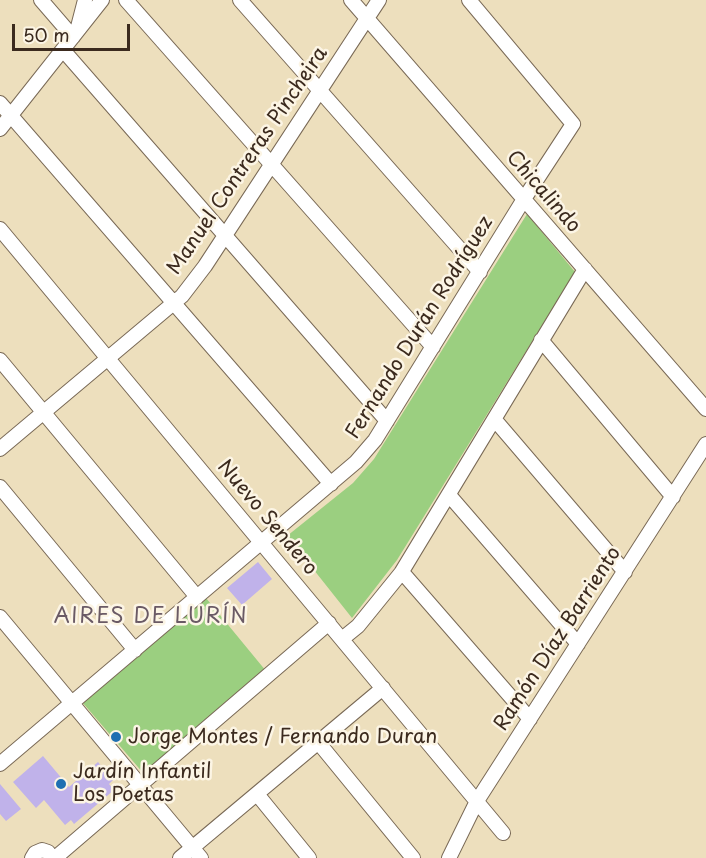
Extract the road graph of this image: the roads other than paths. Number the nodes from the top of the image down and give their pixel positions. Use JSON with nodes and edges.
{"nodes":[{"id":1,"x":41,"y":0,"type":"edge"},
{"id":2,"x":85,"y":0,"type":"edge"},
{"id":3,"x":102,"y":0,"type":"edge"},
{"id":4,"x":126,"y":0,"type":"edge"},
{"id":5,"x":240,"y":0,"type":"edge"},
{"id":6,"x":351,"y":0,"type":"edge"},
{"id":7,"x":379,"y":0,"type":"edge"},
{"id":8,"x":469,"y":0,"type":"edge"},
{"id":9,"x":367,"y":18,"type":"junction"},
{"id":10,"x":75,"y":34,"type":"junction"},
{"id":11,"x":63,"y":50,"type":"junction"},
{"id":12,"x":320,"y":90,"type":"junction"},
{"id":13,"x":0,"y":103,"type":"edge"},
{"id":14,"x":11,"y":116,"type":"junction"},
{"id":15,"x":0,"y":129,"type":"edge"},
{"id":16,"x":272,"y":164,"type":"junction"},
{"id":17,"x":524,"y":199,"type":"junction"},
{"id":18,"x":0,"y":229,"type":"edge"},
{"id":19,"x":225,"y":236,"type":"junction"},
{"id":20,"x":585,"y":269,"type":"junction"},
{"id":21,"x":480,"y":272,"type":"junction"},
{"id":22,"x":174,"y":303,"type":"junction"},
{"id":23,"x":541,"y":340,"type":"junction"},
{"id":24,"x":433,"y":347,"type":"junction"},
{"id":25,"x":108,"y":359,"type":"junction"},
{"id":26,"x":0,"y":360,"type":"edge"},
{"id":27,"x":706,"y":409,"type":"edge"},
{"id":28,"x":44,"y":413,"type":"junction"},
{"id":29,"x":495,"y":420,"type":"junction"},
{"id":30,"x":387,"y":421,"type":"junction"},
{"id":31,"x":706,"y":444,"type":"edge"},
{"id":32,"x":0,"y":449,"type":"edge"},
{"id":33,"x":331,"y":484,"type":"junction"},
{"id":34,"x":0,"y":488,"type":"edge"},
{"id":35,"x":449,"y":495,"type":"junction"},
{"id":36,"x":673,"y":497,"type":"junction"},
{"id":37,"x":261,"y":543,"type":"junction"},
{"id":38,"x":402,"y":572,"type":"junction"},
{"id":39,"x":625,"y":572,"type":"junction"},
{"id":40,"x":197,"y":597,"type":"junction"},
{"id":41,"x":0,"y":618,"type":"edge"},
{"id":42,"x":329,"y":623,"type":"junction"},
{"id":43,"x":342,"y":639,"type":"junction"},
{"id":44,"x":578,"y":644,"type":"junction"},
{"id":45,"x":135,"y":650,"type":"junction"},
{"id":46,"x":383,"y":688,"type":"junction"},
{"id":47,"x":72,"y":704,"type":"junction"},
{"id":48,"x":530,"y":719,"type":"junction"},
{"id":49,"x":318,"y":742,"type":"junction"},
{"id":50,"x":2,"y":757,"type":"edge"},
{"id":51,"x":140,"y":786,"type":"junction"},
{"id":52,"x":257,"y":794,"type":"junction"},
{"id":53,"x":477,"y":801,"type":"junction"},
{"id":54,"x":503,"y":832,"type":"dead end"},
{"id":55,"x":196,"y":853,"type":"edge"},
{"id":56,"x":32,"y":858,"type":"edge"},
{"id":57,"x":53,"y":858,"type":"edge"},
{"id":58,"x":180,"y":858,"type":"edge"},
{"id":59,"x":309,"y":858,"type":"edge"},
{"id":60,"x":412,"y":858,"type":"edge"},
{"id":61,"x":449,"y":858,"type":"edge"}],
"edges":[{"from":1,"to":10,"type":"street"},
{"from":2,"to":10,"type":"street"},
{"from":3,"to":10,"type":"street"},
{"from":4,"to":16,"type":"street"},
{"from":5,"to":12,"type":"street"},
{"from":6,"to":9,"type":"street","name":"Chicalindo"},
{"from":7,"to":9,"type":"street","name":"Manuel Contreras Pincheira"},
{"from":8,"to":17,"type":"street","name":"Fernando Durán Rodríguez"},
{"from":9,"to":12,"type":"street","name":"Manuel Contreras Pincheira"},
{"from":9,"to":17,"type":"street","name":"Chicalindo"},
{"from":10,"to":11,"type":"street"},
{"from":11,"to":14,"type":"street"},
{"from":11,"to":19,"type":"street"},
{"from":12,"to":16,"type":"street","name":"Manuel Contreras Pincheira"},
{"from":12,"to":21,"type":"street"},
{"from":13,"to":14,"type":"street"},
{"from":14,"to":15,"type":"street"},
{"from":14,"to":22,"type":"street"},
{"from":16,"to":19,"type":"street","name":"Manuel Contreras Pincheira"},
{"from":16,"to":24,"type":"street"},
{"from":17,"to":20,"type":"street","name":"Chicalindo"},
{"from":17,"to":21,"type":"street","name":"Fernando Durán Rodríguez"},
{"from":18,"to":25,"type":"street","name":"Nuevo Sendero"},
{"from":19,"to":22,"type":"street","name":"Manuel Contreras Pincheira"},
{"from":19,"to":30,"type":"street"},
{"from":20,"to":23,"type":"street"},
{"from":20,"to":27,"type":"street","name":"Chicalindo"},
{"from":21,"to":24,"type":"street","name":"Fernando Durán Rodríguez"},
{"from":22,"to":25,"type":"street","name":"Manuel Contreras Pincheira"},
{"from":22,"to":33,"type":"street"},
{"from":23,"to":29,"type":"street"},
{"from":23,"to":36,"type":"street"},
{"from":24,"to":30,"type":"street","name":"Fernando Durán Rodríguez"},
{"from":25,"to":28,"type":"street","name":"Manuel Contreras Pincheira"},
{"from":25,"to":37,"type":"street","name":"Nuevo Sendero"},
{"from":26,"to":28,"type":"street"},
{"from":28,"to":32,"type":"street","name":"Manuel Contreras Pincheira"},
{"from":28,"to":40,"type":"street"},
{"from":29,"to":35,"type":"street"},
{"from":29,"to":39,"type":"street"},
{"from":30,"to":33,"type":"street","name":"Fernando Durán Rodríguez"},
{"from":31,"to":36,"type":"street","name":"Ramón Díaz Barriento"},
{"from":33,"to":37,"type":"street","name":"Fernando Durán Rodríguez"},
{"from":34,"to":45,"type":"street"},
{"from":35,"to":38,"type":"street"},
{"from":35,"to":44,"type":"street"},
{"from":36,"to":39,"type":"street","name":"Ramón Díaz Barriento"},
{"from":37,"to":40,"type":"street","name":"Fernando Durán Rodríguez"},
{"from":37,"to":42,"type":"street","name":"Nuevo Sendero"},
{"from":38,"to":43,"type":"street"},
{"from":38,"to":48,"type":"street"},
{"from":39,"to":44,"type":"street","name":"Ramón Díaz Barriento"},
{"from":40,"to":45,"type":"street","name":"Fernando Durán Rodríguez"},
{"from":41,"to":47,"type":"street"},
{"from":42,"to":43,"type":"street","name":"Nuevo Sendero"},
{"from":42,"to":51,"type":"street"},
{"from":43,"to":46,"type":"street","name":"Nuevo Sendero"},
{"from":44,"to":48,"type":"street","name":"Ramón Díaz Barriento"},
{"from":45,"to":47,"type":"street","name":"Fernando Durán Rodríguez"},
{"from":46,"to":49,"type":"street"},
{"from":46,"to":53,"type":"street","name":"Nuevo Sendero"},
{"from":47,"to":50,"type":"street","name":"Fernando Durán Rodríguez"},
{"from":47,"to":51,"type":"street"},
{"from":48,"to":53,"type":"street","name":"Ramón Díaz Barriento"},
{"from":49,"to":52,"type":"street"},
{"from":49,"to":60,"type":"street"},
{"from":51,"to":55,"type":"street"},
{"from":51,"to":57,"type":"street"},
{"from":52,"to":55,"type":"street"},
{"from":52,"to":59,"type":"street"},
{"from":53,"to":54,"type":"street","name":"Nuevo Sendero"},
{"from":53,"to":61,"type":"street","name":"Ramón Díaz Barriento"},
{"from":55,"to":58,"type":"street"},
{"from":56,"to":57,"type":"street"}]}
